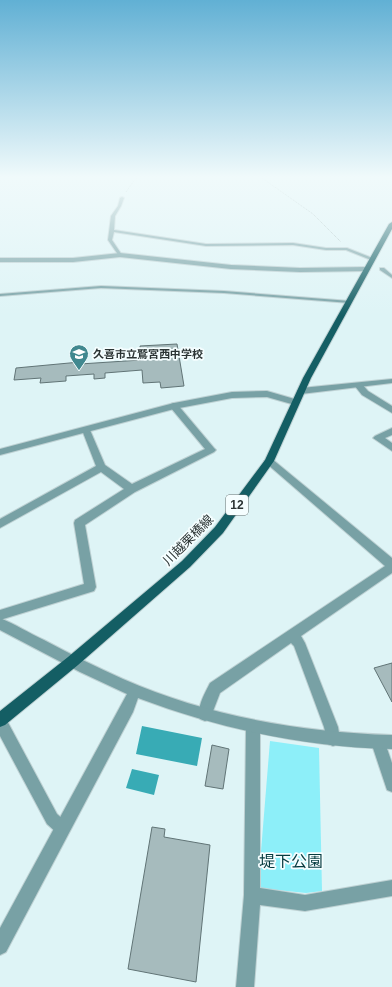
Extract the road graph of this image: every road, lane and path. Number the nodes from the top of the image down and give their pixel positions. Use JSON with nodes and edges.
{"nodes":[{"id":1,"x":113,"y":224,"type":"edge"},
{"id":2,"x":323,"y":224,"type":"edge"},
{"id":3,"x":392,"y":224,"type":"edge"},
{"id":4,"x":113,"y":231,"type":"junction"},
{"id":5,"x":348,"y":249,"type":"junction"},
{"id":6,"x":120,"y":255,"type":"junction"},
{"id":7,"x":373,"y":259,"type":"junction"},
{"id":8,"x":0,"y":260,"type":"edge"},
{"id":9,"x":367,"y":269,"type":"junction"},
{"id":10,"x":382,"y":269,"type":"dead end"},
{"id":11,"x":392,"y":277,"type":"edge"},
{"id":12,"x":0,"y":295,"type":"edge"},
{"id":13,"x":350,"y":302,"type":"junction"},
{"id":14,"x":392,"y":381,"type":"edge"},
{"id":15,"x":358,"y":385,"type":"junction"},
{"id":16,"x":300,"y":391,"type":"junction"},
{"id":17,"x":295,"y":402,"type":"junction"},
{"id":18,"x":174,"y":406,"type":"junction"},
{"id":19,"x":392,"y":410,"type":"edge"},
{"id":20,"x":86,"y":430,"type":"junction"},
{"id":21,"x":392,"y":431,"type":"edge"},
{"id":22,"x":392,"y":448,"type":"edge"},
{"id":23,"x":0,"y":452,"type":"edge"},
{"id":24,"x":269,"y":461,"type":"junction"},
{"id":25,"x":101,"y":467,"type":"junction"},
{"id":26,"x":131,"y":489,"type":"junction"},
{"id":27,"x":0,"y":524,"type":"edge"},
{"id":28,"x":392,"y":566,"type":"edge"},
{"id":29,"x":0,"y":615,"type":"edge"},
{"id":30,"x":0,"y":624,"type":"edge"},
{"id":31,"x":293,"y":636,"type":"junction"},
{"id":32,"x":73,"y":661,"type":"junction"},
{"id":33,"x":135,"y":690,"type":"junction"},
{"id":34,"x":206,"y":714,"type":"junction"},
{"id":35,"x":0,"y":721,"type":"edge"},
{"id":36,"x":252,"y":727,"type":"junction"},
{"id":37,"x":333,"y":739,"type":"junction"},
{"id":38,"x":385,"y":742,"type":"edge"},
{"id":39,"x":392,"y":785,"type":"edge"},
{"id":40,"x":62,"y":828,"type":"junction"},
{"id":41,"x":392,"y":888,"type":"edge"},
{"id":42,"x":252,"y":895,"type":"junction"},
{"id":43,"x":0,"y":946,"type":"edge"},
{"id":44,"x":245,"y":987,"type":"edge"}],
"edges":[{"from":1,"to":4,"type":"lane"},
{"from":2,"to":5,"type":"path"},
{"from":3,"to":7,"type":"main road","name":"川越栗橋線","number":"12"},
{"from":4,"to":5,"type":"lane"},
{"from":4,"to":6,"type":"lane"},
{"from":5,"to":7,"type":"lane"},
{"from":6,"to":8,"type":"street"},
{"from":6,"to":9,"type":"street"},
{"from":7,"to":9,"type":"main road","name":"川越栗橋線","number":"12"},
{"from":9,"to":13,"type":"main road","name":"川越栗橋線","number":"12"},
{"from":10,"to":11,"type":"lane"},
{"from":12,"to":13,"type":"lane"},
{"from":13,"to":16,"type":"main road","name":"川越栗橋線","number":"12"},
{"from":14,"to":15,"type":"street"},
{"from":15,"to":16,"type":"street"},
{"from":15,"to":19,"type":"street"},
{"from":16,"to":17,"type":"main road","name":"川越栗橋線","number":"12"},
{"from":17,"to":18,"type":"street"},
{"from":17,"to":24,"type":"main road","name":"川越栗橋線","number":"12"},
{"from":18,"to":20,"type":"street"},
{"from":18,"to":26,"type":"street"},
{"from":20,"to":23,"type":"street"},
{"from":20,"to":25,"type":"street"},
{"from":21,"to":22,"type":"street"},
{"from":24,"to":28,"type":"street"},
{"from":24,"to":32,"type":"main road","name":"川越栗橋線","number":"12"},
{"from":25,"to":26,"type":"street"},
{"from":25,"to":27,"type":"street"},
{"from":26,"to":29,"type":"street"},
{"from":28,"to":31,"type":"street"},
{"from":30,"to":32,"type":"street"},
{"from":31,"to":34,"type":"street"},
{"from":31,"to":37,"type":"street"},
{"from":32,"to":33,"type":"street"},
{"from":32,"to":35,"type":"main road","name":"川越栗橋線","number":"12"},
{"from":33,"to":34,"type":"street"},
{"from":33,"to":40,"type":"street"},
{"from":34,"to":36,"type":"street"},
{"from":35,"to":40,"type":"street"},
{"from":36,"to":37,"type":"street"},
{"from":36,"to":42,"type":"street"},
{"from":37,"to":38,"type":"street"},
{"from":38,"to":39,"type":"street"},
{"from":40,"to":43,"type":"street"},
{"from":41,"to":42,"type":"street"},
{"from":42,"to":44,"type":"street"}]}
